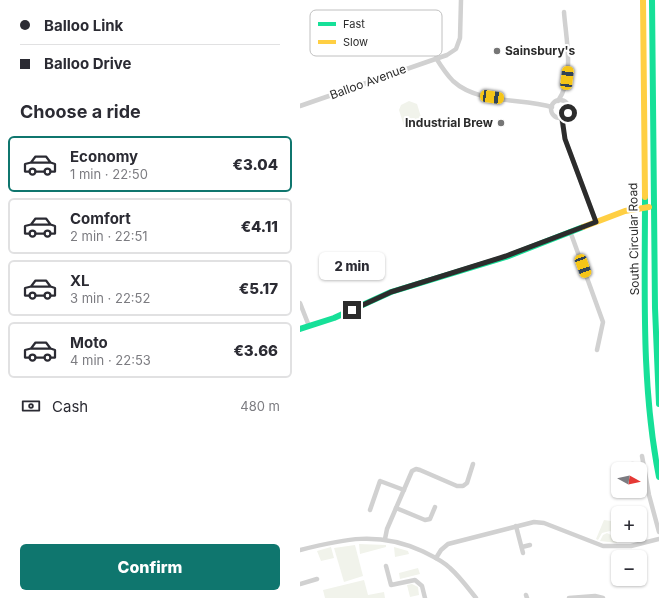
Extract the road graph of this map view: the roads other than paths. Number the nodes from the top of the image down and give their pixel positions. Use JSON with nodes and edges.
{"nodes":[{"id":1,"x":461,"y":0,"type":"edge"},
{"id":2,"x":643,"y":0,"type":"edge"},
{"id":3,"x":652,"y":0,"type":"edge"},
{"id":4,"x":564,"y":12,"type":"dead end"},
{"id":5,"x":436,"y":58,"type":"junction"},
{"id":6,"x":558,"y":101,"type":"junction"},
{"id":7,"x":300,"y":106,"type":"edge"},
{"id":8,"x":552,"y":107,"type":"junction"},
{"id":9,"x":562,"y":118,"type":"junction"},
{"id":10,"x":650,"y":207,"type":"junction"},
{"id":11,"x":596,"y":222,"type":"junction"},
{"id":12,"x":570,"y":231,"type":"junction"},
{"id":13,"x":300,"y":302,"type":"edge"},
{"id":14,"x":309,"y":326,"type":"junction"},
{"id":15,"x":300,"y":329,"type":"edge"},
{"id":16,"x":597,"y":350,"type":"dead end"},
{"id":17,"x":659,"y":404,"type":"edge"},
{"id":18,"x":656,"y":446,"type":"edge"},
{"id":19,"x":642,"y":456,"type":"dead end"},
{"id":20,"x":643,"y":462,"type":"edge"},
{"id":21,"x":473,"y":464,"type":"dead end"},
{"id":22,"x":659,"y":477,"type":"edge"},
{"id":23,"x":647,"y":482,"type":"edge"},
{"id":24,"x":404,"y":490,"type":"junction"},
{"id":25,"x":436,"y":507,"type":"dead end"},
{"id":26,"x":396,"y":508,"type":"junction"},
{"id":27,"x":370,"y":510,"type":"dead end"},
{"id":28,"x":516,"y":526,"type":"junction"},
{"id":29,"x":659,"y":532,"type":"edge"},
{"id":30,"x":385,"y":539,"type":"junction"},
{"id":31,"x":659,"y":539,"type":"edge"},
{"id":32,"x":530,"y":545,"type":"dead end"},
{"id":33,"x":522,"y":547,"type":"junction"},
{"id":34,"x":300,"y":550,"type":"edge"},
{"id":35,"x":523,"y":553,"type":"dead end"},
{"id":36,"x":436,"y":558,"type":"junction"},
{"id":37,"x":386,"y":566,"type":"dead end"},
{"id":38,"x":317,"y":579,"type":"dead end"},
{"id":39,"x":300,"y":584,"type":"edge"},
{"id":40,"x":425,"y":598,"type":"edge"},
{"id":41,"x":476,"y":598,"type":"edge"},
{"id":42,"x":569,"y":598,"type":"edge"},
{"id":43,"x":603,"y":598,"type":"edge"}],
"edges":[{"from":1,"to":5,"type":"street","name":"Balloo Avenue"},
{"from":2,"to":10,"type":"main road","name":"South Circular Road"},
{"from":3,"to":10,"type":"main road","name":"South Circular Road"},
{"from":4,"to":6,"type":"street"},
{"from":5,"to":7,"type":"street","name":"Balloo Avenue"},
{"from":5,"to":8,"type":"street"},
{"from":6,"to":8,"type":"street"},
{"from":6,"to":9,"type":"street"},
{"from":8,"to":9,"type":"street"},
{"from":9,"to":11,"type":"street"},
{"from":10,"to":11,"type":"main road"},
{"from":10,"to":17,"type":"main road","name":"South Circular Road"},
{"from":10,"to":18,"type":"main road","name":"South Circular Road"},
{"from":11,"to":12,"type":"main road"},
{"from":12,"to":14,"type":"main road"},
{"from":12,"to":16,"type":"street"},
{"from":13,"to":14,"type":"street"},
{"from":14,"to":15,"type":"main road"},
{"from":18,"to":22,"type":"main road","name":"South Circular Road"},
{"from":19,"to":20,"type":"street"},
{"from":21,"to":24,"type":"street"},
{"from":23,"to":29,"type":"street"},
{"from":24,"to":26,"type":"street"},
{"from":24,"to":27,"type":"street"},
{"from":25,"to":26,"type":"street"},
{"from":26,"to":30,"type":"street"},
{"from":28,"to":31,"type":"street"},
{"from":28,"to":33,"type":"street"},
{"from":28,"to":36,"type":"street"},
{"from":30,"to":34,"type":"street"},
{"from":30,"to":36,"type":"street"},
{"from":32,"to":33,"type":"street"},
{"from":33,"to":35,"type":"street"},
{"from":36,"to":41,"type":"street"},
{"from":37,"to":40,"type":"street"},
{"from":38,"to":39,"type":"street"},
{"from":42,"to":43,"type":"street"}]}
